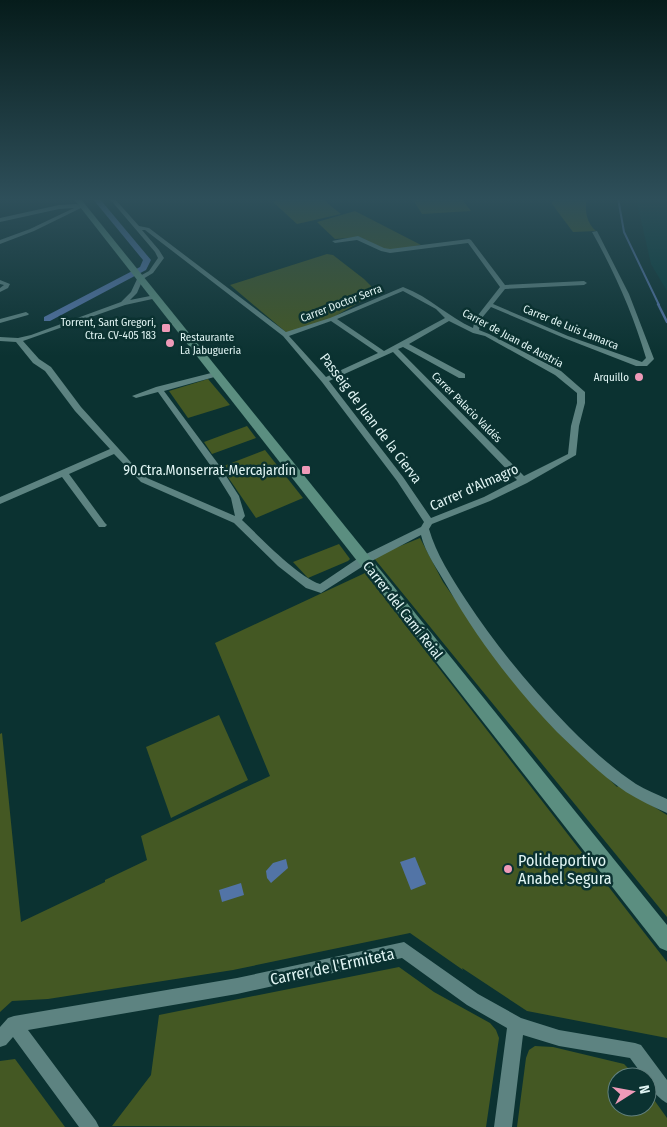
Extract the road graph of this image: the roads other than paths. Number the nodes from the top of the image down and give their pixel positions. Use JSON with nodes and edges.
{"nodes":[{"id":1,"x":118,"y":251,"type":"edge"},
{"id":2,"x":157,"y":251,"type":"edge"},
{"id":3,"x":175,"y":251,"type":"edge"},
{"id":4,"x":476,"y":251,"type":"edge"},
{"id":5,"x":606,"y":251,"type":"edge"},
{"id":6,"x":137,"y":275,"type":"junction"},
{"id":7,"x":0,"y":282,"type":"edge"},
{"id":8,"x":584,"y":283,"type":"dead end"},
{"id":9,"x":503,"y":287,"type":"junction"},
{"id":10,"x":403,"y":289,"type":"joint"},
{"id":11,"x":0,"y":290,"type":"edge"},
{"id":12,"x":155,"y":297,"type":"junction"},
{"id":13,"x":123,"y":303,"type":"junction"},
{"id":14,"x":491,"y":305,"type":"junction"},
{"id":15,"x":26,"y":314,"type":"dead end"},
{"id":16,"x":450,"y":317,"type":"junction"},
{"id":17,"x":332,"y":319,"type":"junction"},
{"id":18,"x":0,"y":321,"type":"edge"},
{"id":19,"x":475,"y":332,"type":"junction"},
{"id":20,"x":285,"y":336,"type":"junction"},
{"id":21,"x":0,"y":339,"type":"edge"},
{"id":22,"x":18,"y":340,"type":"junction"},
{"id":23,"x":404,"y":344,"type":"junction"},
{"id":24,"x":394,"y":349,"type":"junction"},
{"id":25,"x":384,"y":354,"type":"junction"},
{"id":26,"x":215,"y":374,"type":"junction"},
{"id":27,"x":462,"y":376,"type":"dead end"},
{"id":28,"x":325,"y":380,"type":"junction"},
{"id":29,"x":159,"y":389,"type":"junction"},
{"id":30,"x":136,"y":396,"type":"dead end"},
{"id":31,"x":116,"y":450,"type":"junction"},
{"id":32,"x":572,"y":456,"type":"joint"},
{"id":33,"x":62,"y":473,"type":"junction"},
{"id":34,"x":524,"y":481,"type":"junction"},
{"id":35,"x":0,"y":501,"type":"edge"},
{"id":36,"x":237,"y":521,"type":"junction"},
{"id":37,"x":102,"y":525,"type":"dead end"},
{"id":38,"x":426,"y":526,"type":"junction"},
{"id":39,"x":364,"y":560,"type":"junction"},
{"id":40,"x":667,"y":806,"type":"edge"},
{"id":41,"x":667,"y":941,"type":"edge"},
{"id":42,"x":14,"y":1024,"type":"junction"},
{"id":43,"x":516,"y":1024,"type":"junction"},
{"id":44,"x":0,"y":1039,"type":"edge"},
{"id":45,"x":667,"y":1094,"type":"edge"},
{"id":46,"x":90,"y":1127,"type":"edge"},
{"id":47,"x":502,"y":1127,"type":"edge"}],
"edges":[{"from":1,"to":6,"type":"main road","name":"Carrer del Camí Reial"},
{"from":2,"to":6,"type":"street"},
{"from":3,"to":20,"type":"street","name":"Passeig de Juan de la Cierva"},
{"from":4,"to":9,"type":"street"},
{"from":5,"to":14,"type":"street","name":"Carrer de Luis Lamarca"},
{"from":6,"to":12,"type":"main road","name":"Carrer del Camí Reial"},
{"from":6,"to":13,"type":"street"},
{"from":7,"to":11,"type":"street"},
{"from":8,"to":9,"type":"street"},
{"from":9,"to":14,"type":"street"},
{"from":10,"to":16,"type":"street","name":"Carrer de Juan de Austria"},
{"from":10,"to":17,"type":"street","name":"Carrer Doctor Serra"},
{"from":12,"to":13,"type":"street"},
{"from":12,"to":26,"type":"main road","name":"Carrer del Camí Reial"},
{"from":13,"to":22,"type":"street"},
{"from":14,"to":19,"type":"street"},
{"from":15,"to":18,"type":"street"},
{"from":16,"to":19,"type":"street","name":"Carrer de Juan de Austria"},
{"from":16,"to":23,"type":"street"},
{"from":17,"to":20,"type":"street","name":"Carrer Doctor Serra"},
{"from":17,"to":25,"type":"street"},
{"from":19,"to":32,"type":"street","name":"Carrer de Juan de Austria"},
{"from":20,"to":28,"type":"street","name":"Passeig de Juan de la Cierva"},
{"from":21,"to":22,"type":"street"},
{"from":22,"to":31,"type":"street"},
{"from":23,"to":24,"type":"street"},
{"from":23,"to":27,"type":"street"},
{"from":24,"to":25,"type":"street"},
{"from":24,"to":34,"type":"street","name":"Carrer Palacio Valdés"},
{"from":25,"to":28,"type":"street"},
{"from":26,"to":29,"type":"street"},
{"from":26,"to":39,"type":"main road","name":"Carrer del Camí Reial"},
{"from":28,"to":38,"type":"street","name":"Passeig de Juan de la Cierva"},
{"from":29,"to":30,"type":"street"},
{"from":29,"to":36,"type":"street"},
{"from":31,"to":33,"type":"street"},
{"from":31,"to":36,"type":"street"},
{"from":32,"to":34,"type":"street","name":"Carrer d'Almagro"},
{"from":33,"to":35,"type":"street"},
{"from":33,"to":37,"type":"street"},
{"from":34,"to":38,"type":"street","name":"Carrer d'Almagro"},
{"from":36,"to":39,"type":"street","name":"Carrer d'Almagro"},
{"from":38,"to":39,"type":"street","name":"Carrer d'Almagro"},
{"from":38,"to":40,"type":"street","name":"Passeig de Juan de la Cierva"},
{"from":39,"to":41,"type":"main road","name":"Carrer del Camí Reial"},
{"from":42,"to":43,"type":"street","name":"Carrer de l'Ermiteta"},
{"from":42,"to":44,"type":"street"},
{"from":42,"to":46,"type":"street"},
{"from":43,"to":45,"type":"street","name":"Carrer de l'Ermiteta"},
{"from":43,"to":47,"type":"street"}]}
